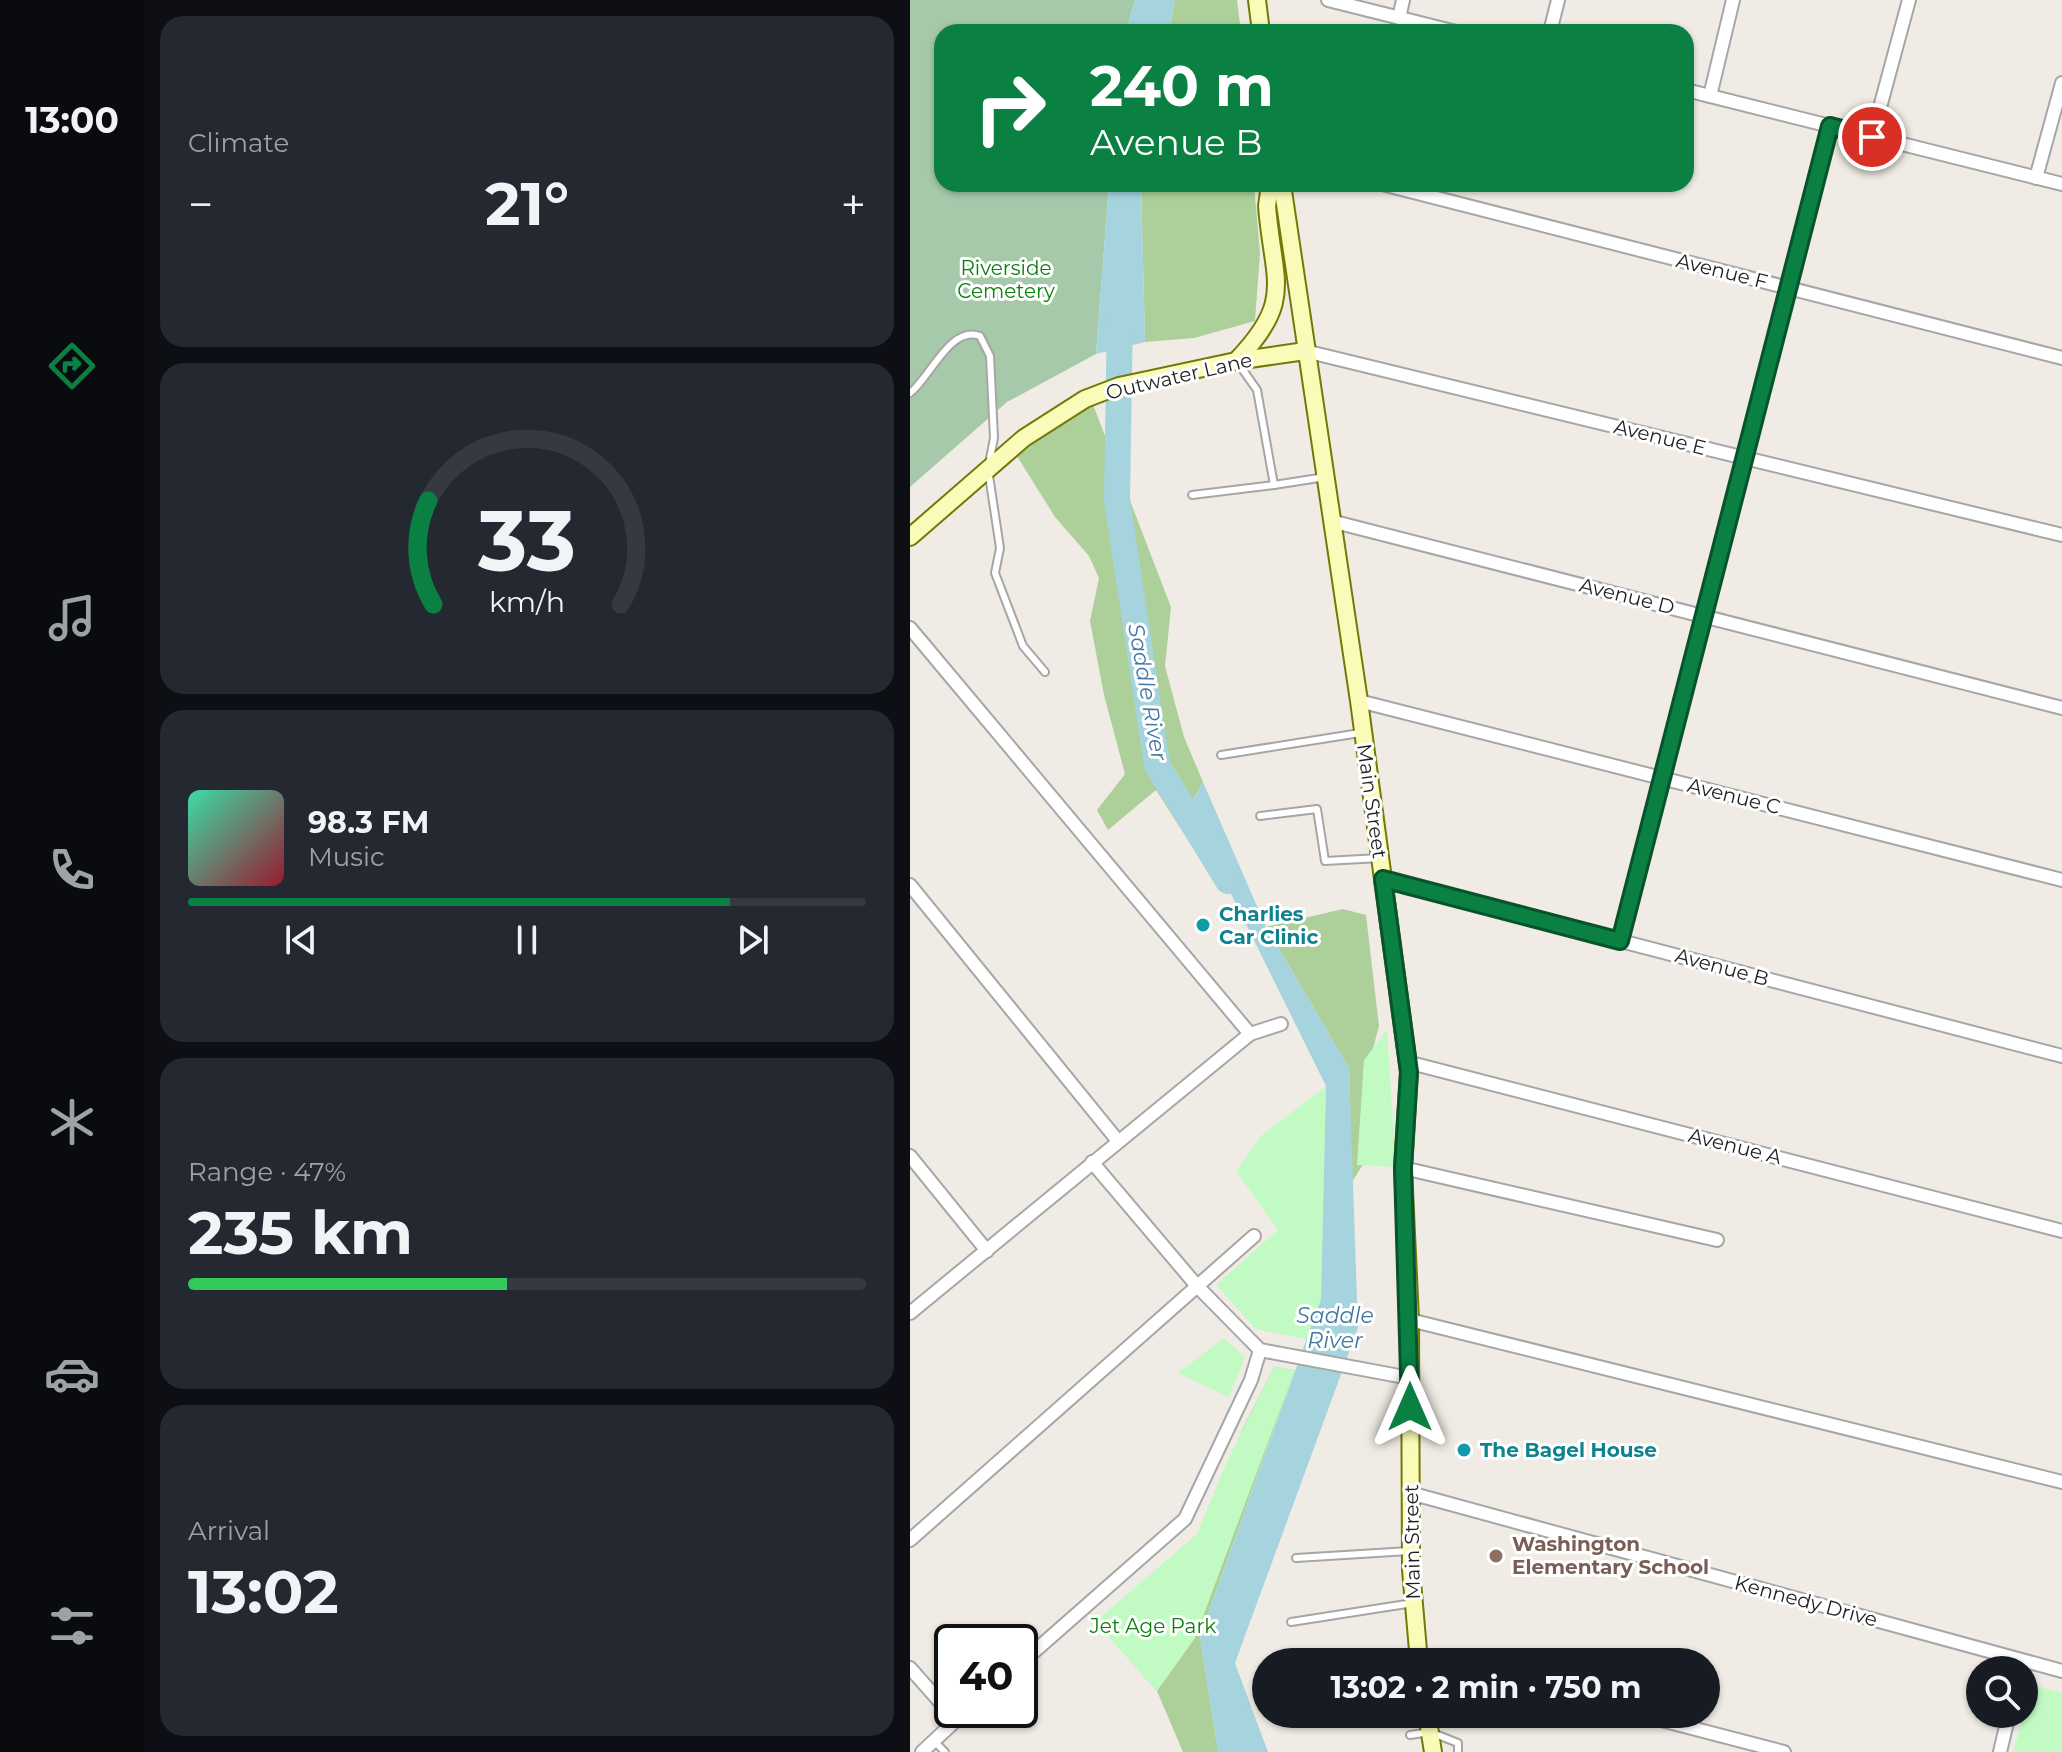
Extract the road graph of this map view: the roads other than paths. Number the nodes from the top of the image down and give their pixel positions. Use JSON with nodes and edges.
{"nodes":[{"id":1,"x":1257,"y":0,"type":"edge"},
{"id":2,"x":1328,"y":0,"type":"edge"},
{"id":3,"x":1403,"y":0,"type":"edge"},
{"id":4,"x":1558,"y":0,"type":"edge"},
{"id":5,"x":1733,"y":0,"type":"edge"},
{"id":6,"x":1909,"y":0,"type":"edge"},
{"id":7,"x":1399,"y":18,"type":"junction"},
{"id":8,"x":1260,"y":24,"type":"edge"},
{"id":9,"x":1423,"y":24,"type":"edge"},
{"id":10,"x":1552,"y":24,"type":"edge"},
{"id":11,"x":2062,"y":83,"type":"edge"},
{"id":12,"x":1694,"y":92,"type":"edge"},
{"id":13,"x":1710,"y":96,"type":"junction"},
{"id":14,"x":1830,"y":126,"type":"junction"},
{"id":15,"x":1872,"y":137,"type":"junction"},
{"id":16,"x":2036,"y":178,"type":"junction"},
{"id":17,"x":2062,"y":184,"type":"edge"},
{"id":18,"x":1269,"y":192,"type":"edge"},
{"id":19,"x":1283,"y":192,"type":"edge"},
{"id":20,"x":1413,"y":192,"type":"edge"},
{"id":21,"x":1789,"y":288,"type":"junction"},
{"id":22,"x":1305,"y":351,"type":"junction"},
{"id":23,"x":2062,"y":358,"type":"edge"},
{"id":24,"x":1236,"y":361,"type":"junction"},
{"id":25,"x":910,"y":393,"type":"edge"},
{"id":26,"x":1747,"y":458,"type":"junction"},
{"id":27,"x":988,"y":469,"type":"junction"},
{"id":28,"x":1325,"y":477,"type":"junction"},
{"id":29,"x":1274,"y":485,"type":"junction"},
{"id":30,"x":1192,"y":495,"type":"dead end"},
{"id":31,"x":1331,"y":521,"type":"junction"},
{"id":32,"x":2062,"y":535,"type":"edge"},
{"id":33,"x":910,"y":537,"type":"edge"},
{"id":34,"x":1705,"y":616,"type":"junction"},
{"id":35,"x":910,"y":628,"type":"edge"},
{"id":36,"x":1045,"y":672,"type":"dead end"},
{"id":37,"x":1359,"y":701,"type":"junction"},
{"id":38,"x":2062,"y":708,"type":"edge"},
{"id":39,"x":1363,"y":733,"type":"junction"},
{"id":40,"x":1221,"y":755,"type":"dead end"},
{"id":41,"x":1663,"y":778,"type":"junction"},
{"id":42,"x":1260,"y":816,"type":"dead end"},
{"id":43,"x":1380,"y":858,"type":"junction"},
{"id":44,"x":1383,"y":879,"type":"junction"},
{"id":45,"x":2062,"y":880,"type":"edge"},
{"id":46,"x":910,"y":885,"type":"edge"},
{"id":47,"x":1620,"y":941,"type":"junction"},
{"id":48,"x":1281,"y":1024,"type":"dead end"},
{"id":49,"x":1250,"y":1034,"type":"junction"},
{"id":50,"x":2062,"y":1056,"type":"edge"},
{"id":51,"x":1407,"y":1062,"type":"junction"},
{"id":52,"x":1118,"y":1141,"type":"junction"},
{"id":53,"x":910,"y":1156,"type":"edge"},
{"id":54,"x":1092,"y":1162,"type":"junction"},
{"id":55,"x":1403,"y":1168,"type":"junction"},
{"id":56,"x":2062,"y":1231,"type":"edge"},
{"id":57,"x":1254,"y":1236,"type":"dead end"},
{"id":58,"x":1717,"y":1240,"type":"dead end"},
{"id":59,"x":987,"y":1251,"type":"junction"},
{"id":60,"x":1197,"y":1286,"type":"junction"},
{"id":61,"x":910,"y":1313,"type":"edge"},
{"id":62,"x":1410,"y":1320,"type":"junction"},
{"id":63,"x":1260,"y":1350,"type":"junction"},
{"id":64,"x":1410,"y":1378,"type":"junction"},
{"id":65,"x":2062,"y":1482,"type":"edge"},
{"id":66,"x":1410,"y":1493,"type":"junction"},
{"id":67,"x":910,"y":1540,"type":"edge"},
{"id":68,"x":1411,"y":1551,"type":"junction"},
{"id":69,"x":1296,"y":1558,"type":"dead end"},
{"id":70,"x":1413,"y":1603,"type":"junction"},
{"id":71,"x":1291,"y":1622,"type":"dead end"},
{"id":72,"x":1038,"y":1648,"type":"edge"},
{"id":73,"x":1418,"y":1648,"type":"edge"},
{"id":74,"x":1989,"y":1656,"type":"edge"},
{"id":75,"x":2038,"y":1667,"type":"edge"},
{"id":76,"x":910,"y":1668,"type":"edge"},
{"id":77,"x":2062,"y":1671,"type":"edge"},
{"id":78,"x":934,"y":1695,"type":"edge"},
{"id":79,"x":948,"y":1728,"type":"edge"},
{"id":80,"x":1429,"y":1728,"type":"edge"},
{"id":81,"x":1692,"y":1728,"type":"edge"},
{"id":82,"x":2006,"y":1728,"type":"edge"},
{"id":83,"x":1430,"y":1732,"type":"junction"},
{"id":84,"x":1410,"y":1735,"type":"dead end"},
{"id":85,"x":934,"y":1741,"type":"junction"},
{"id":86,"x":922,"y":1752,"type":"edge"},
{"id":87,"x":945,"y":1752,"type":"edge"},
{"id":88,"x":1433,"y":1752,"type":"edge"},
{"id":89,"x":1458,"y":1752,"type":"edge"},
{"id":90,"x":1784,"y":1752,"type":"edge"},
{"id":91,"x":2000,"y":1752,"type":"edge"}],
"edges":[{"from":1,"to":8,"type":"street"},
{"from":2,"to":7,"type":"street"},
{"from":3,"to":7,"type":"street"},
{"from":4,"to":10,"type":"street"},
{"from":5,"to":13,"type":"street"},
{"from":6,"to":15,"type":"street"},
{"from":7,"to":9,"type":"street"},
{"from":11,"to":16,"type":"street"},
{"from":12,"to":13,"type":"street"},
{"from":13,"to":14,"type":"street"},
{"from":14,"to":15,"type":"street"},
{"from":14,"to":21,"type":"street"},
{"from":15,"to":16,"type":"street"},
{"from":16,"to":17,"type":"street"},
{"from":18,"to":24,"type":"street"},
{"from":19,"to":22,"type":"street","name":"Main Street"},
{"from":20,"to":21,"type":"street","name":"Avenue F"},
{"from":21,"to":23,"type":"street","name":"Avenue F"},
{"from":21,"to":26,"type":"street"},
{"from":22,"to":24,"type":"street","name":"Outwater Lane"},
{"from":22,"to":26,"type":"street","name":"Avenue E"},
{"from":22,"to":28,"type":"street","name":"Main Street"},
{"from":24,"to":27,"type":"street","name":"Outwater Lane"},
{"from":24,"to":29,"type":"lane"},
{"from":25,"to":27,"type":"lane"},
{"from":26,"to":32,"type":"street","name":"Avenue E"},
{"from":26,"to":34,"type":"street"},
{"from":27,"to":33,"type":"street","name":"Outwater Lane"},
{"from":27,"to":36,"type":"lane"},
{"from":28,"to":29,"type":"lane"},
{"from":28,"to":31,"type":"street","name":"Main Street"},
{"from":29,"to":30,"type":"lane"},
{"from":31,"to":34,"type":"street","name":"Avenue D"},
{"from":31,"to":37,"type":"street","name":"Main Street"},
{"from":34,"to":38,"type":"street","name":"Avenue D"},
{"from":34,"to":41,"type":"street"},
{"from":35,"to":49,"type":"street"},
{"from":37,"to":39,"type":"street","name":"Main Street"},
{"from":37,"to":41,"type":"street","name":"Avenue C"},
{"from":39,"to":40,"type":"lane"},
{"from":39,"to":43,"type":"street","name":"Main Street"},
{"from":41,"to":45,"type":"street","name":"Avenue C"},
{"from":41,"to":47,"type":"street"},
{"from":42,"to":43,"type":"lane"},
{"from":43,"to":44,"type":"street","name":"Main Street"},
{"from":44,"to":47,"type":"street","name":"Avenue B"},
{"from":44,"to":51,"type":"street","name":"Main Street"},
{"from":46,"to":52,"type":"street"},
{"from":47,"to":50,"type":"street","name":"Avenue B"},
{"from":48,"to":49,"type":"street"},
{"from":49,"to":52,"type":"street"},
{"from":51,"to":55,"type":"street","name":"Main Street"},
{"from":51,"to":56,"type":"street","name":"Avenue A"},
{"from":52,"to":54,"type":"street"},
{"from":53,"to":59,"type":"street"},
{"from":54,"to":59,"type":"street"},
{"from":54,"to":60,"type":"street"},
{"from":55,"to":58,"type":"street"},
{"from":55,"to":62,"type":"street","name":"Main Street"},
{"from":57,"to":60,"type":"street"},
{"from":59,"to":61,"type":"street"},
{"from":60,"to":63,"type":"street"},
{"from":60,"to":67,"type":"street"},
{"from":62,"to":64,"type":"street","name":"Main Street"},
{"from":62,"to":65,"type":"street"},
{"from":63,"to":64,"type":"street"},
{"from":63,"to":72,"type":"street"},
{"from":64,"to":66,"type":"street","name":"Main Street"},
{"from":66,"to":68,"type":"street","name":"Main Street"},
{"from":66,"to":74,"type":"street","name":"Kennedy Drive"},
{"from":68,"to":69,"type":"lane"},
{"from":68,"to":70,"type":"street","name":"Main Street"},
{"from":70,"to":71,"type":"lane"},
{"from":70,"to":73,"type":"street","name":"Main Street"},
{"from":75,"to":77,"type":"street","name":"Kennedy Drive"},
{"from":76,"to":78,"type":"street"},
{"from":79,"to":85,"type":"street"},
{"from":80,"to":83,"type":"street"},
{"from":81,"to":90,"type":"street"},
{"from":82,"to":91,"type":"street"},
{"from":83,"to":84,"type":"lane"},
{"from":83,"to":88,"type":"street"},
{"from":83,"to":89,"type":"lane"},
{"from":85,"to":86,"type":"street"},
{"from":85,"to":87,"type":"lane"}]}
